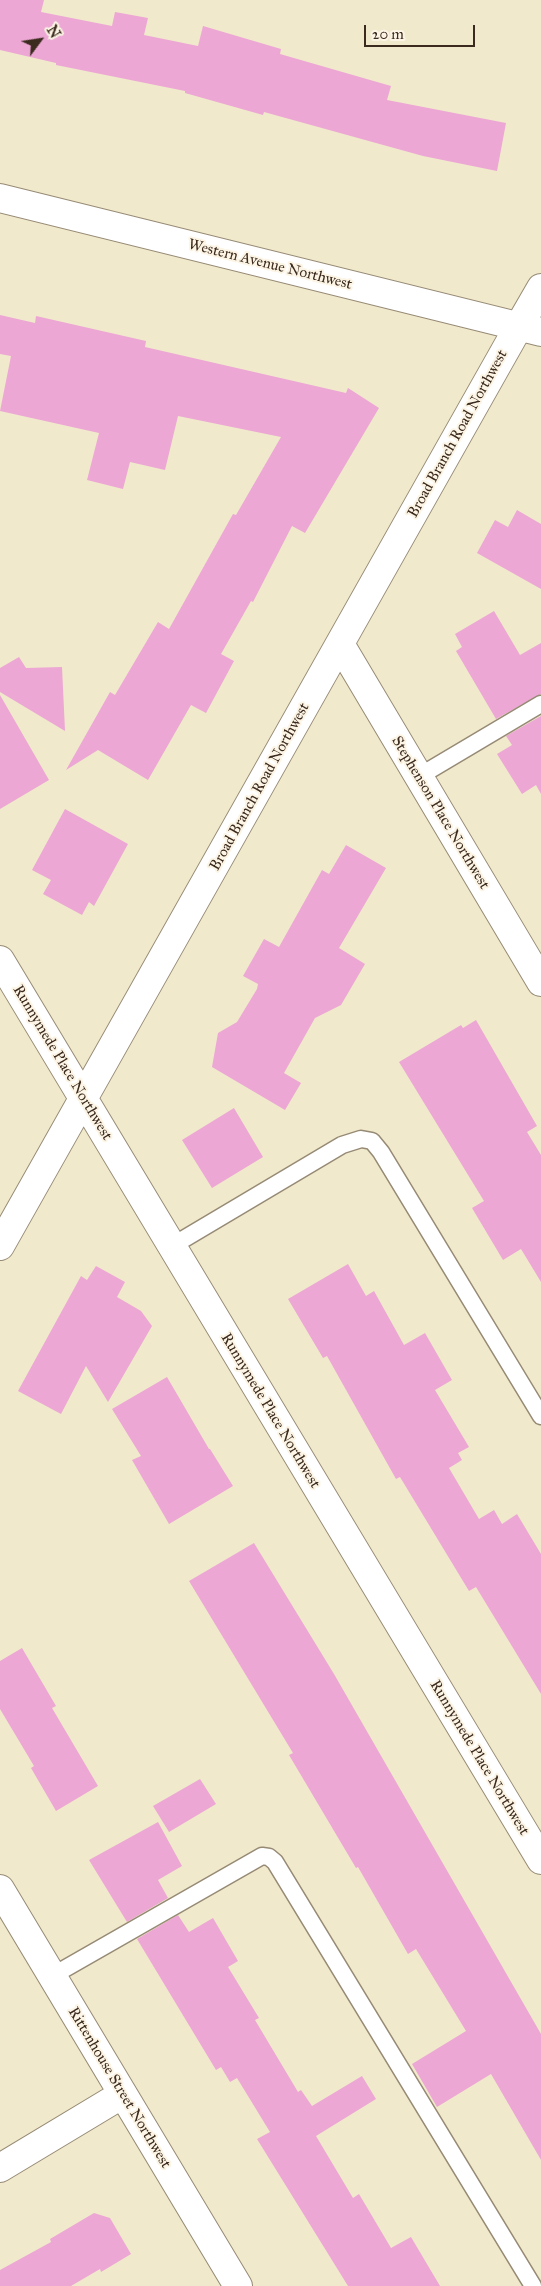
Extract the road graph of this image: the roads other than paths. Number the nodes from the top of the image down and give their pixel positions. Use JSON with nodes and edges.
{"nodes":[{"id":1,"x":0,"y":198,"type":"edge"},
{"id":2,"x":541,"y":288,"type":"edge"},
{"id":3,"x":530,"y":329,"type":"edge"},
{"id":4,"x":340,"y":644,"type":"junction"},
{"id":5,"x":541,"y":704,"type":"edge"},
{"id":6,"x":418,"y":777,"type":"junction"},
{"id":7,"x":0,"y":960,"type":"edge"},
{"id":8,"x":541,"y":982,"type":"edge"},
{"id":9,"x":84,"y":1100,"type":"junction"},
{"id":10,"x":0,"y":1246,"type":"edge"},
{"id":11,"x":172,"y":1246,"type":"junction"},
{"id":12,"x":541,"y":1416,"type":"edge"},
{"id":13,"x":541,"y":1860,"type":"edge"},
{"id":14,"x":0,"y":1889,"type":"edge"},
{"id":15,"x":52,"y":1976,"type":"junction"},
{"id":16,"x":122,"y":2094,"type":"junction"},
{"id":17,"x":0,"y":2168,"type":"edge"},
{"id":18,"x":238,"y":2286,"type":"edge"},
{"id":19,"x":533,"y":2286,"type":"edge"}],
"edges":[{"from":1,"to":3,"type":"street","name":"Western Avenue Northwest"},
{"from":2,"to":3,"type":"street","name":"Broad Branch Road Northwest"},
{"from":3,"to":4,"type":"street","name":"Broad Branch Road Northwest"},
{"from":4,"to":6,"type":"street","name":"Stephenson Place Northwest"},
{"from":4,"to":9,"type":"street","name":"Broad Branch Road Northwest"},
{"from":5,"to":6,"type":"lane"},
{"from":6,"to":8,"type":"street","name":"Stephenson Place Northwest"},
{"from":7,"to":9,"type":"street","name":"Runnymede Place Northwest"},
{"from":9,"to":10,"type":"street","name":"Broad Branch Road Northwest"},
{"from":9,"to":11,"type":"street","name":"Runnymede Place Northwest"},
{"from":11,"to":12,"type":"lane"},
{"from":11,"to":13,"type":"street","name":"Runnymede Place Northwest"},
{"from":14,"to":15,"type":"street","name":"Rittenhouse Street Northwest"},
{"from":15,"to":16,"type":"street","name":"Rittenhouse Street Northwest"},
{"from":15,"to":19,"type":"lane"},
{"from":16,"to":17,"type":"street"},
{"from":16,"to":18,"type":"street","name":"Rittenhouse Street Northwest"}]}
